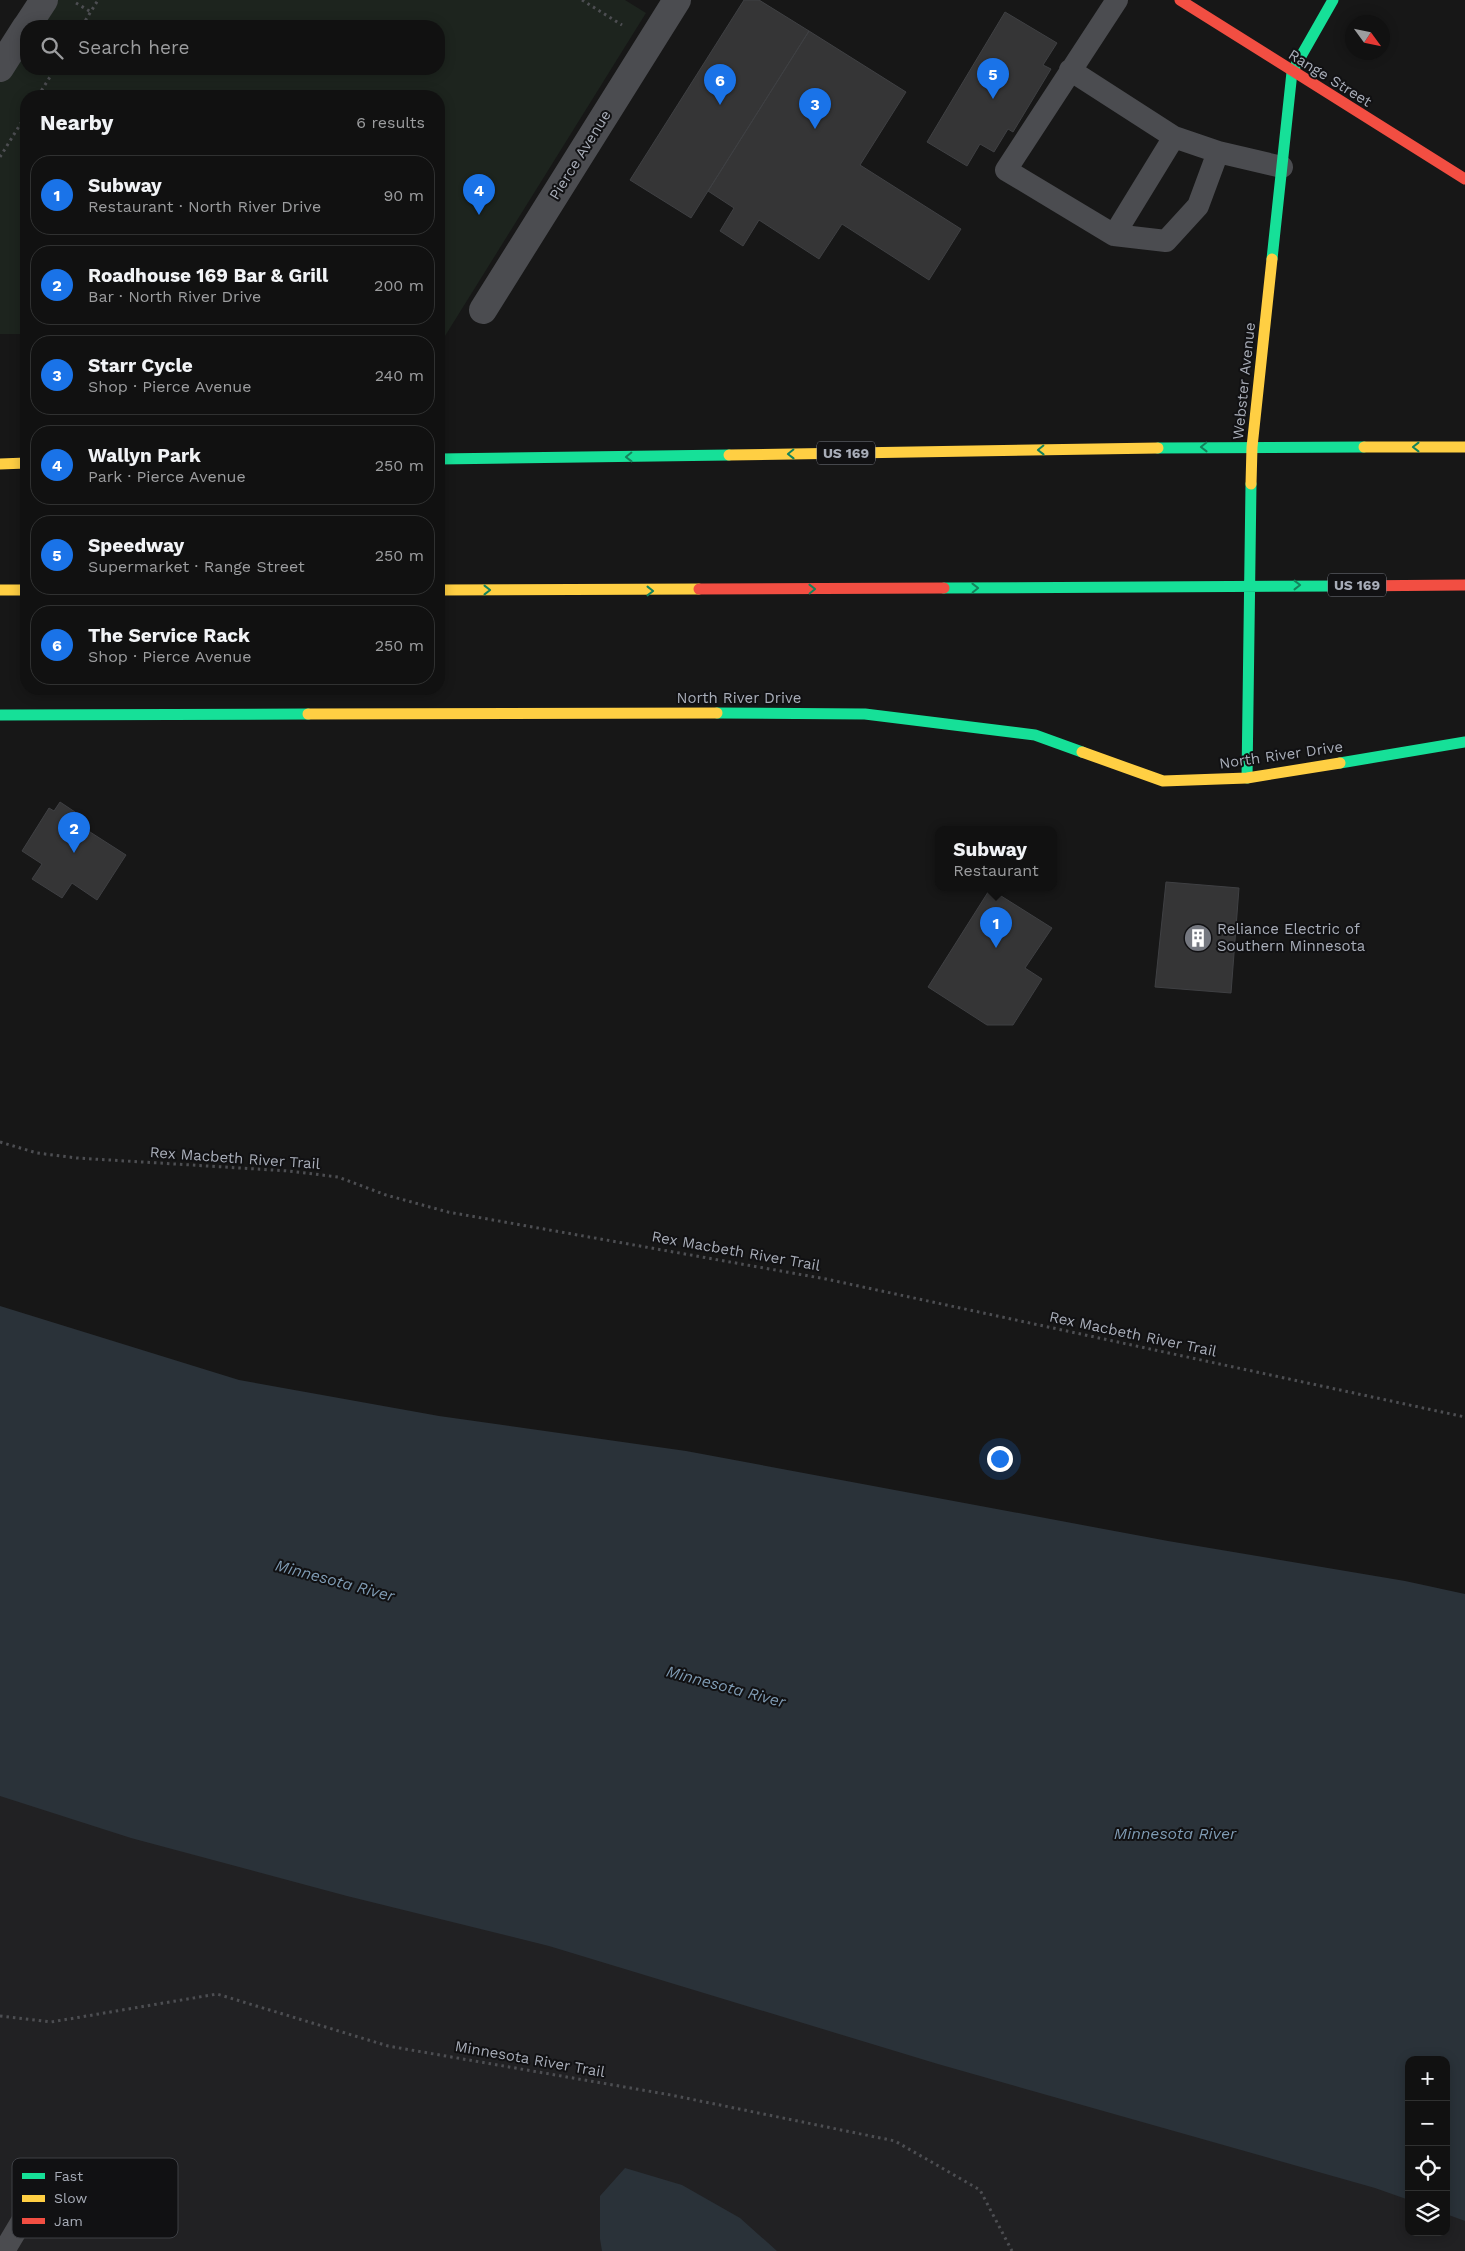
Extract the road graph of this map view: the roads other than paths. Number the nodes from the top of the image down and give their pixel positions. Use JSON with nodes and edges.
{"nodes":[{"id":1,"x":44,"y":0,"type":"edge"},
{"id":2,"x":677,"y":0,"type":"edge"},
{"id":3,"x":1117,"y":0,"type":"edge"},
{"id":4,"x":1180,"y":0,"type":"edge"},
{"id":5,"x":1333,"y":0,"type":"edge"},
{"id":6,"x":31,"y":20,"type":"edge"},
{"id":7,"x":20,"y":36,"type":"edge"},
{"id":8,"x":0,"y":68,"type":"edge"},
{"id":9,"x":1070,"y":70,"type":"junction"},
{"id":10,"x":1292,"y":72,"type":"junction"},
{"id":11,"x":1174,"y":137,"type":"junction"},
{"id":12,"x":1218,"y":152,"type":"junction"},
{"id":13,"x":1282,"y":167,"type":"junction"},
{"id":14,"x":1465,"y":179,"type":"edge"},
{"id":15,"x":1114,"y":235,"type":"junction"},
{"id":16,"x":483,"y":310,"type":"dead end"},
{"id":17,"x":1252,"y":446,"type":"junction"},
{"id":18,"x":1465,"y":447,"type":"edge"},
{"id":19,"x":445,"y":459,"type":"edge"},
{"id":20,"x":20,"y":463,"type":"edge"},
{"id":21,"x":0,"y":464,"type":"edge"},
{"id":22,"x":1249,"y":585,"type":"junction"},
{"id":23,"x":1465,"y":585,"type":"edge"},
{"id":24,"x":0,"y":590,"type":"edge"},
{"id":25,"x":20,"y":590,"type":"edge"},
{"id":26,"x":445,"y":590,"type":"edge"},
{"id":27,"x":0,"y":715,"type":"edge"},
{"id":28,"x":1465,"y":742,"type":"edge"},
{"id":29,"x":1247,"y":778,"type":"junction"},
{"id":30,"x":12,"y":2238,"type":"edge"},
{"id":31,"x":4,"y":2251,"type":"edge"}],
"edges":[{"from":1,"to":6,"type":"street"},
{"from":2,"to":16,"type":"street","name":"Pierce Avenue"},
{"from":3,"to":9,"type":"lane"},
{"from":4,"to":10,"type":"main road","name":"Range Street"},
{"from":5,"to":10,"type":"main road","name":"Webster Avenue"},
{"from":7,"to":8,"type":"street"},
{"from":9,"to":11,"type":"lane"},
{"from":9,"to":15,"type":"lane"},
{"from":10,"to":13,"type":"main road","name":"Webster Avenue"},
{"from":10,"to":14,"type":"main road","name":"Range Street"},
{"from":11,"to":12,"type":"lane"},
{"from":11,"to":15,"type":"lane"},
{"from":12,"to":13,"type":"lane"},
{"from":12,"to":15,"type":"lane"},
{"from":13,"to":17,"type":"main road","name":"Webster Avenue"},
{"from":18,"to":17,"type":"main road","number":"US 169","one_way":true},
{"from":17,"to":19,"type":"main road","number":"US 169","one_way":true},
{"from":17,"to":22,"type":"main road","name":"Webster Avenue"},
{"from":20,"to":21,"type":"main road"},
{"from":22,"to":23,"type":"main road","number":"US 169","one_way":true},
{"from":26,"to":22,"type":"main road","number":"US 169","one_way":true},
{"from":22,"to":29,"type":"main road","name":"Webster Avenue"},
{"from":24,"to":25,"type":"main road"},
{"from":27,"to":29,"type":"main road","name":"North River Drive"},
{"from":28,"to":29,"type":"main road","name":"North River Drive"},
{"from":30,"to":31,"type":"lane"}]}
